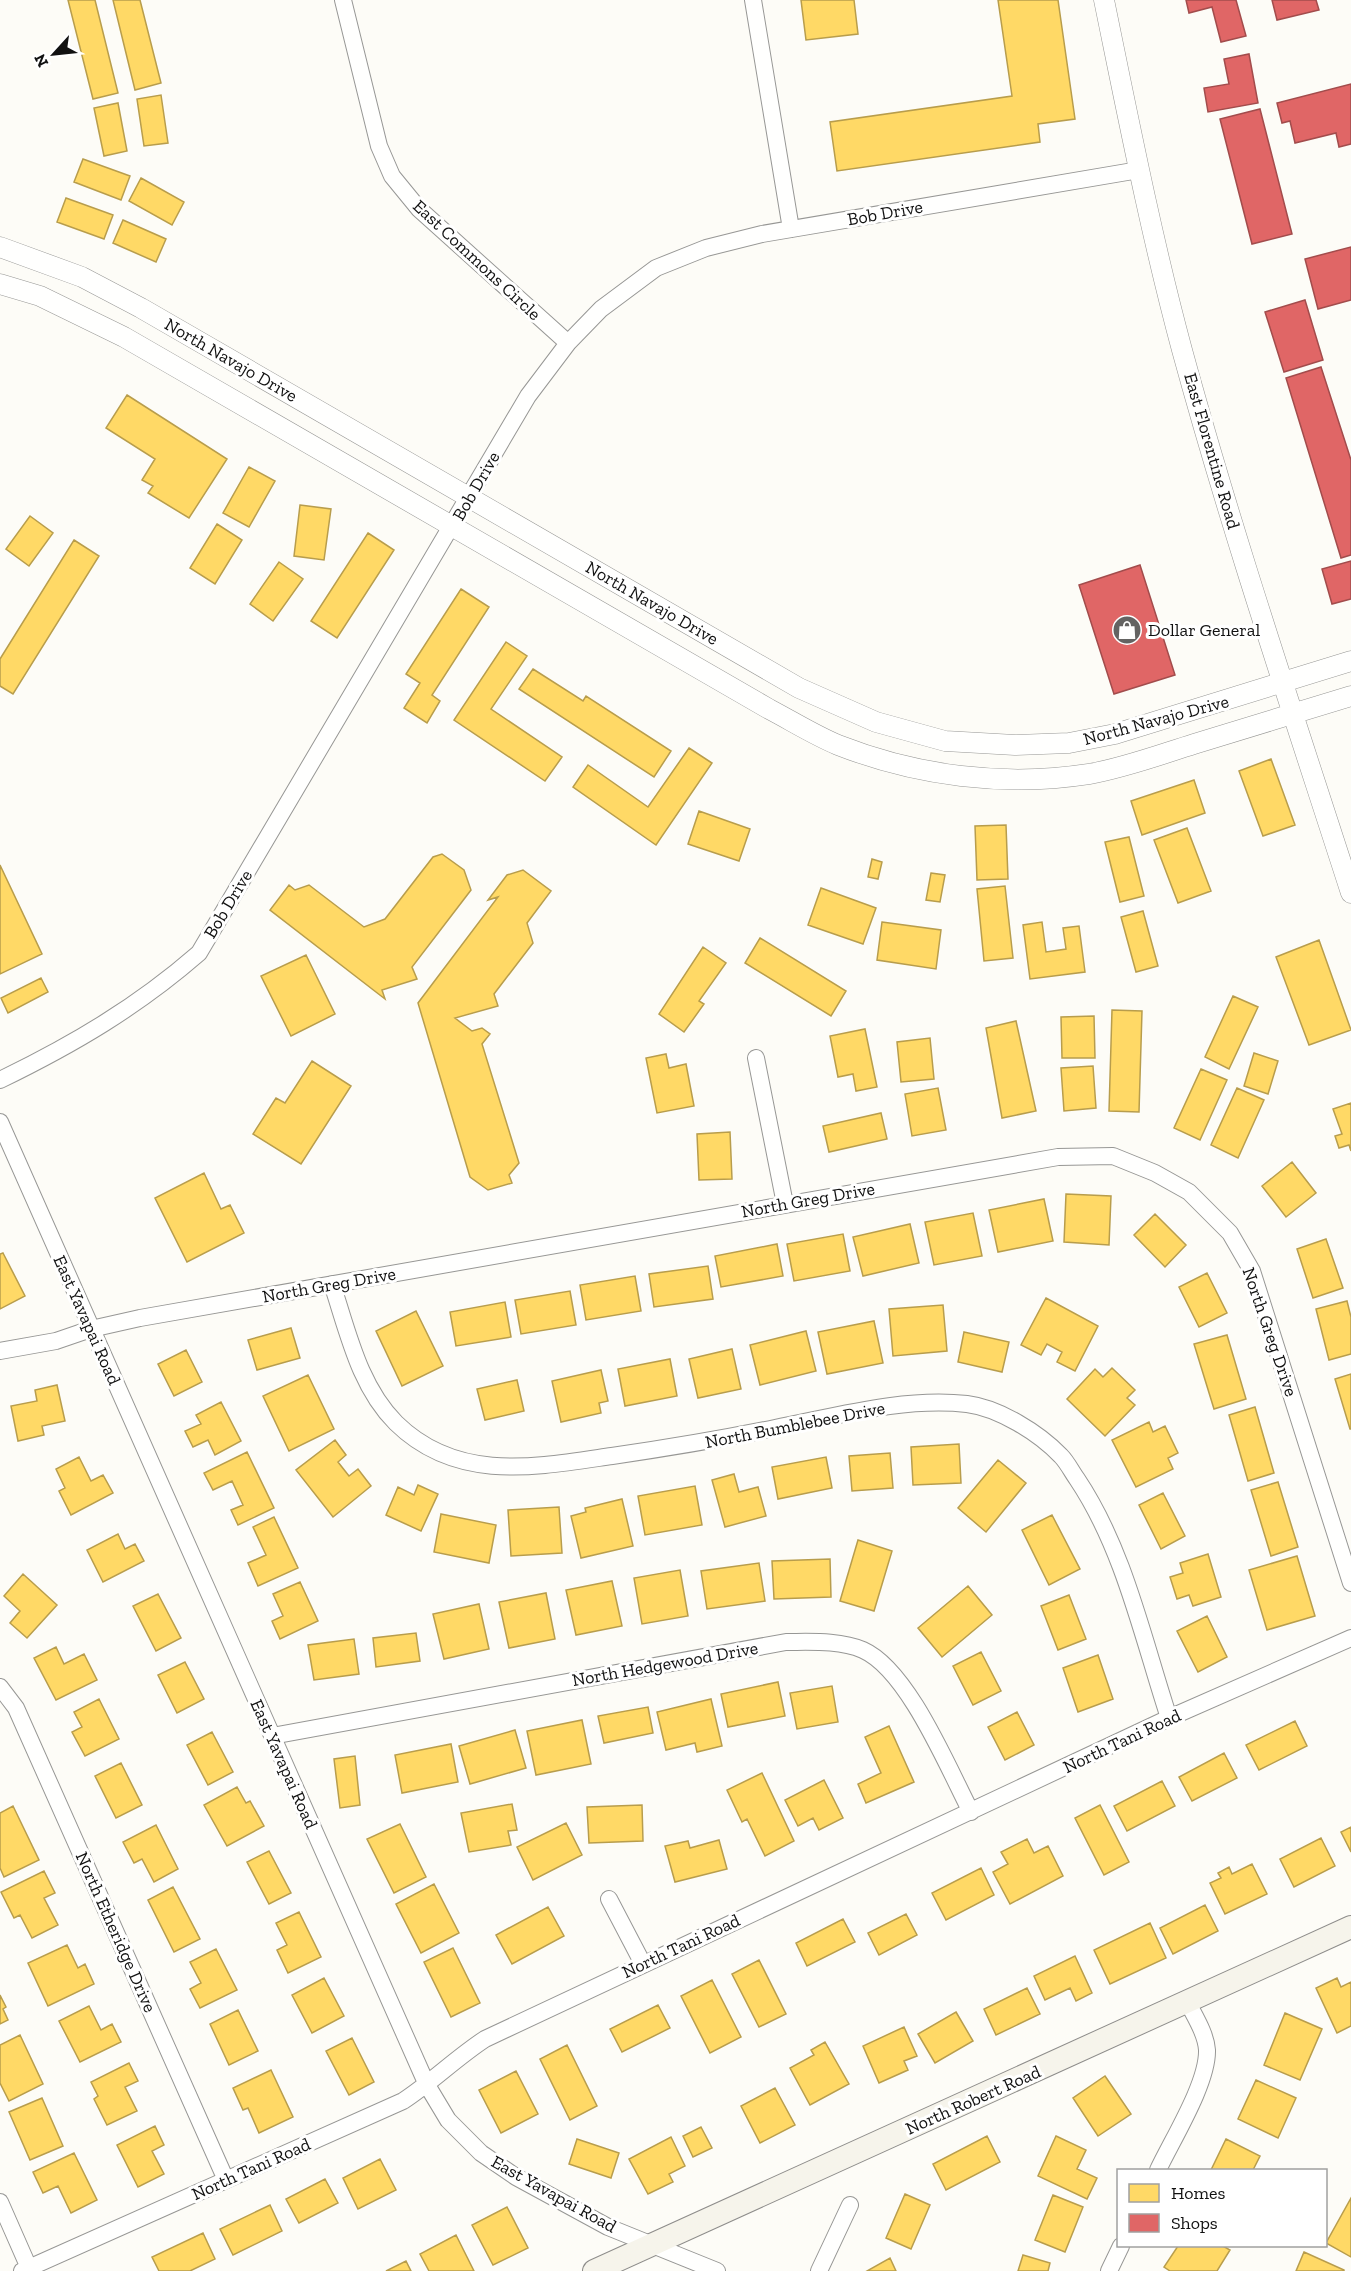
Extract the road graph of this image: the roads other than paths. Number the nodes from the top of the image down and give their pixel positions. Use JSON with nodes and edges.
{"nodes":[{"id":1,"x":343,"y":0,"type":"edge"},
{"id":2,"x":753,"y":0,"type":"edge"},
{"id":3,"x":1104,"y":0,"type":"edge"},
{"id":4,"x":1139,"y":170,"type":"junction"},
{"id":5,"x":791,"y":229,"type":"junction"},
{"id":6,"x":0,"y":246,"type":"edge"},
{"id":7,"x":0,"y":284,"type":"edge"},
{"id":8,"x":141,"y":308,"type":"junction"},
{"id":9,"x":124,"y":337,"type":"junction"},
{"id":10,"x":567,"y":343,"type":"junction"},
{"id":11,"x":469,"y":497,"type":"junction"},
{"id":12,"x":453,"y":526,"type":"junction"},
{"id":13,"x":1351,"y":662,"type":"edge"},
{"id":14,"x":763,"y":667,"type":"junction"},
{"id":15,"x":1283,"y":684,"type":"junction"},
{"id":16,"x":746,"y":696,"type":"junction"},
{"id":17,"x":1351,"y":696,"type":"edge"},
{"id":18,"x":1292,"y":714,"type":"junction"},
{"id":19,"x":1351,"y":893,"type":"edge"},
{"id":20,"x":756,"y":1058,"type":"dead end"},
{"id":21,"x":0,"y":1080,"type":"edge"},
{"id":22,"x":0,"y":1122,"type":"edge"},
{"id":23,"x":785,"y":1204,"type":"junction"},
{"id":24,"x":332,"y":1284,"type":"junction"},
{"id":25,"x":91,"y":1329,"type":"junction"},
{"id":26,"x":0,"y":1350,"type":"edge"},
{"id":27,"x":1351,"y":1583,"type":"edge"},
{"id":28,"x":1351,"y":1638,"type":"edge"},
{"id":29,"x":0,"y":1687,"type":"edge"},
{"id":30,"x":1169,"y":1718,"type":"junction"},
{"id":31,"x":272,"y":1736,"type":"junction"},
{"id":32,"x":971,"y":1812,"type":"junction"},
{"id":33,"x":609,"y":1899,"type":"dead end"},
{"id":34,"x":1351,"y":1927,"type":"edge"},
{"id":35,"x":643,"y":1964,"type":"junction"},
{"id":36,"x":1188,"y":2003,"type":"junction"},
{"id":37,"x":427,"y":2085,"type":"junction"},
{"id":38,"x":1158,"y":2169,"type":"edge"},
{"id":39,"x":226,"y":2180,"type":"junction"},
{"id":40,"x":0,"y":2202,"type":"edge"},
{"id":41,"x":850,"y":2205,"type":"dead end"},
{"id":42,"x":653,"y":2243,"type":"junction"},
{"id":43,"x":1120,"y":2247,"type":"edge"},
{"id":44,"x":25,"y":2269,"type":"edge"},
{"id":45,"x":594,"y":2271,"type":"edge"},
{"id":46,"x":717,"y":2271,"type":"edge"},
{"id":47,"x":819,"y":2271,"type":"edge"},
{"id":48,"x":1108,"y":2271,"type":"edge"}],
"edges":[{"from":1,"to":10,"type":"street","name":"East Commons Circle"},
{"from":2,"to":5,"type":"street"},
{"from":3,"to":4,"type":"street","name":"East Florentine Road"},
{"from":4,"to":5,"type":"street","name":"Bob Drive"},
{"from":4,"to":15,"type":"street","name":"East Florentine Road"},
{"from":5,"to":10,"type":"street","name":"Bob Drive"},
{"from":6,"to":8,"type":"street","name":"North Navajo Drive"},
{"from":7,"to":9,"type":"street","name":"North Navajo Drive"},
{"from":8,"to":9,"type":"street"},
{"from":8,"to":11,"type":"street","name":"North Navajo Drive"},
{"from":9,"to":12,"type":"street","name":"North Navajo Drive"},
{"from":10,"to":11,"type":"street","name":"Bob Drive"},
{"from":11,"to":12,"type":"street","name":"Bob Drive"},
{"from":11,"to":14,"type":"street","name":"North Navajo Drive"},
{"from":12,"to":16,"type":"street","name":"North Navajo Drive"},
{"from":12,"to":21,"type":"street","name":"Bob Drive"},
{"from":13,"to":15,"type":"street","name":"North Navajo Drive"},
{"from":14,"to":15,"type":"street","name":"North Navajo Drive"},
{"from":14,"to":16,"type":"street"},
{"from":15,"to":18,"type":"street","name":"East Florentine Road"},
{"from":16,"to":18,"type":"street","name":"North Navajo Drive"},
{"from":17,"to":18,"type":"street","name":"North Navajo Drive"},
{"from":18,"to":19,"type":"street","name":"East Florentine Road"},
{"from":20,"to":23,"type":"street"},
{"from":22,"to":25,"type":"street","name":"East Yavapai Road"},
{"from":23,"to":24,"type":"street","name":"North Greg Drive"},
{"from":23,"to":27,"type":"street","name":"North Greg Drive"},
{"from":24,"to":25,"type":"street","name":"North Greg Drive"},
{"from":24,"to":30,"type":"street","name":"North Bumblebee Drive"},
{"from":25,"to":26,"type":"street","name":"North Greg Drive"},
{"from":25,"to":31,"type":"street","name":"East Yavapai Road"},
{"from":28,"to":30,"type":"street","name":"North Tani Road"},
{"from":29,"to":39,"type":"street","name":"North Etheridge Drive"},
{"from":30,"to":32,"type":"street","name":"North Tani Road"},
{"from":31,"to":32,"type":"street","name":"North Hedgewood Drive"},
{"from":31,"to":37,"type":"street","name":"East Yavapai Road"},
{"from":32,"to":35,"type":"street","name":"North Tani Road"},
{"from":33,"to":35,"type":"street"},
{"from":34,"to":36,"type":"main road","name":"North Robert Road"},
{"from":35,"to":37,"type":"street","name":"North Tani Road"},
{"from":36,"to":38,"type":"street"},
{"from":36,"to":42,"type":"main road","name":"North Robert Road"},
{"from":37,"to":39,"type":"street","name":"North Tani Road"},
{"from":37,"to":42,"type":"street","name":"East Yavapai Road"},
{"from":39,"to":44,"type":"street","name":"North Tani Road"},
{"from":40,"to":44,"type":"street"},
{"from":41,"to":47,"type":"street"},
{"from":42,"to":45,"type":"main road","name":"North Robert Road"},
{"from":42,"to":46,"type":"street","name":"East Yavapai Road"},
{"from":43,"to":48,"type":"street"}]}
